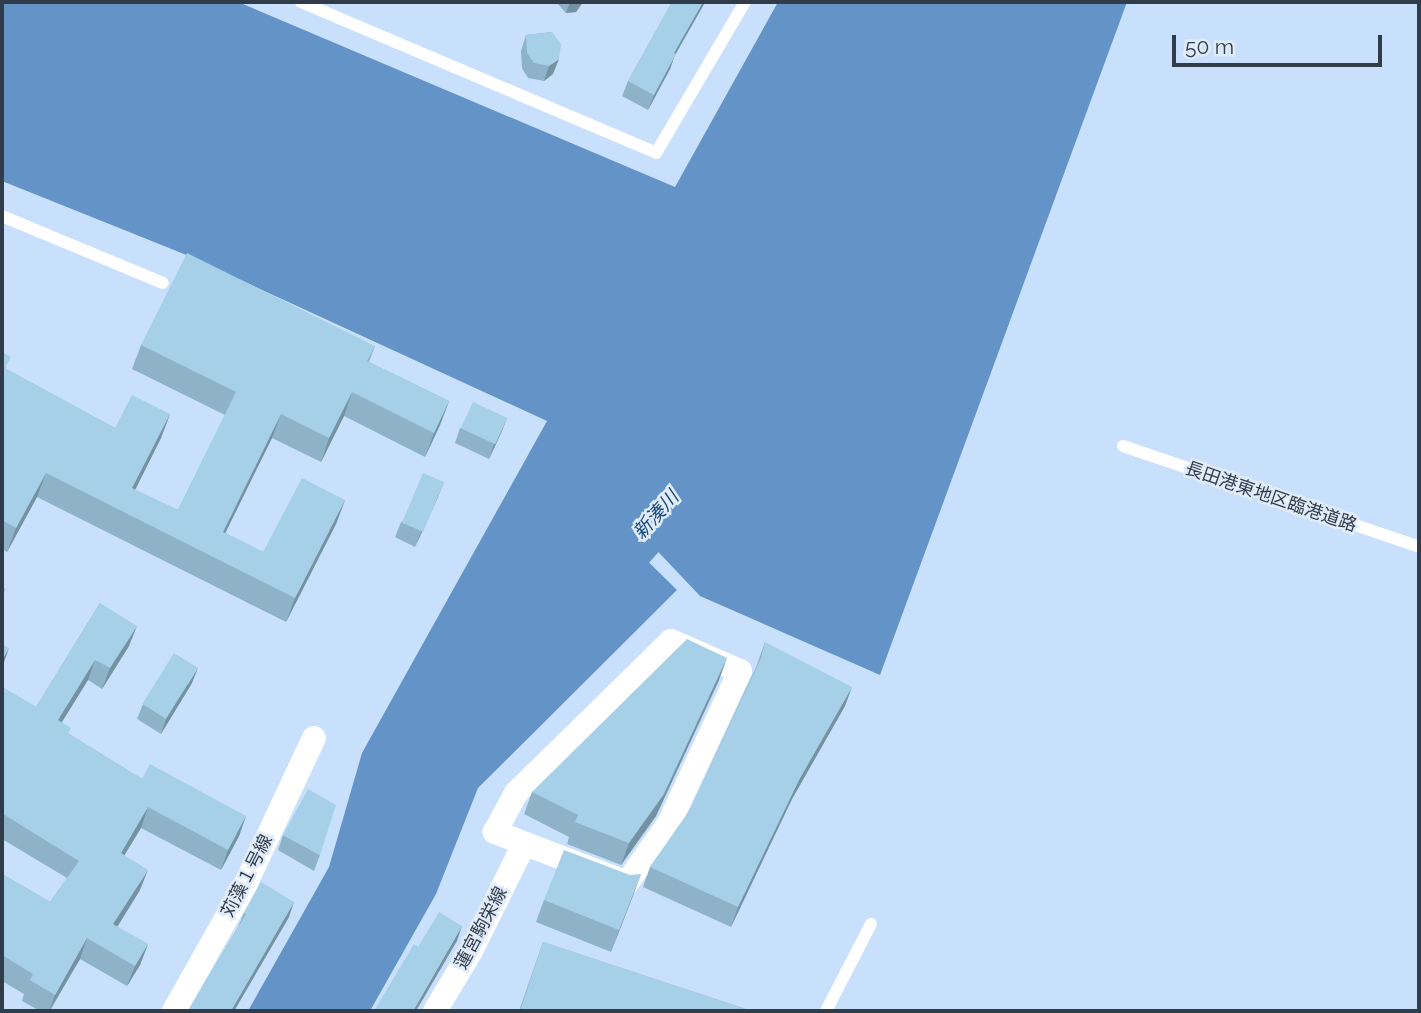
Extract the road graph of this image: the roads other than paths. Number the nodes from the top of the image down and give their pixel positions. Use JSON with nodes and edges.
{"nodes":[{"id":1,"x":301,"y":2,"type":"edge"},
{"id":2,"x":745,"y":2,"type":"edge"},
{"id":3,"x":2,"y":216,"type":"edge"},
{"id":4,"x":163,"y":283,"type":"dead end"},
{"id":5,"x":1123,"y":446,"type":"dead end"},
{"id":6,"x":1419,"y":547,"type":"edge"},
{"id":7,"x":314,"y":738,"type":"dead end"},
{"id":8,"x":524,"y":844,"type":"junction"},
{"id":9,"x":870,"y":924,"type":"dead end"},
{"id":10,"x":174,"y":1011,"type":"edge"},
{"id":11,"x":435,"y":1011,"type":"edge"},
{"id":12,"x":826,"y":1011,"type":"edge"}],
"edges":[{"from":1,"to":2,"type":"lane"},
{"from":3,"to":4,"type":"lane"},
{"from":5,"to":6,"type":"lane","name":"長田港東地区臨港道路"},
{"from":7,"to":10,"type":"street","name":"苅藻１号線"},
{"from":8,"to":8,"type":"street"},
{"from":8,"to":11,"type":"street","name":"蓮宮駒栄線"},
{"from":9,"to":12,"type":"lane"}]}
